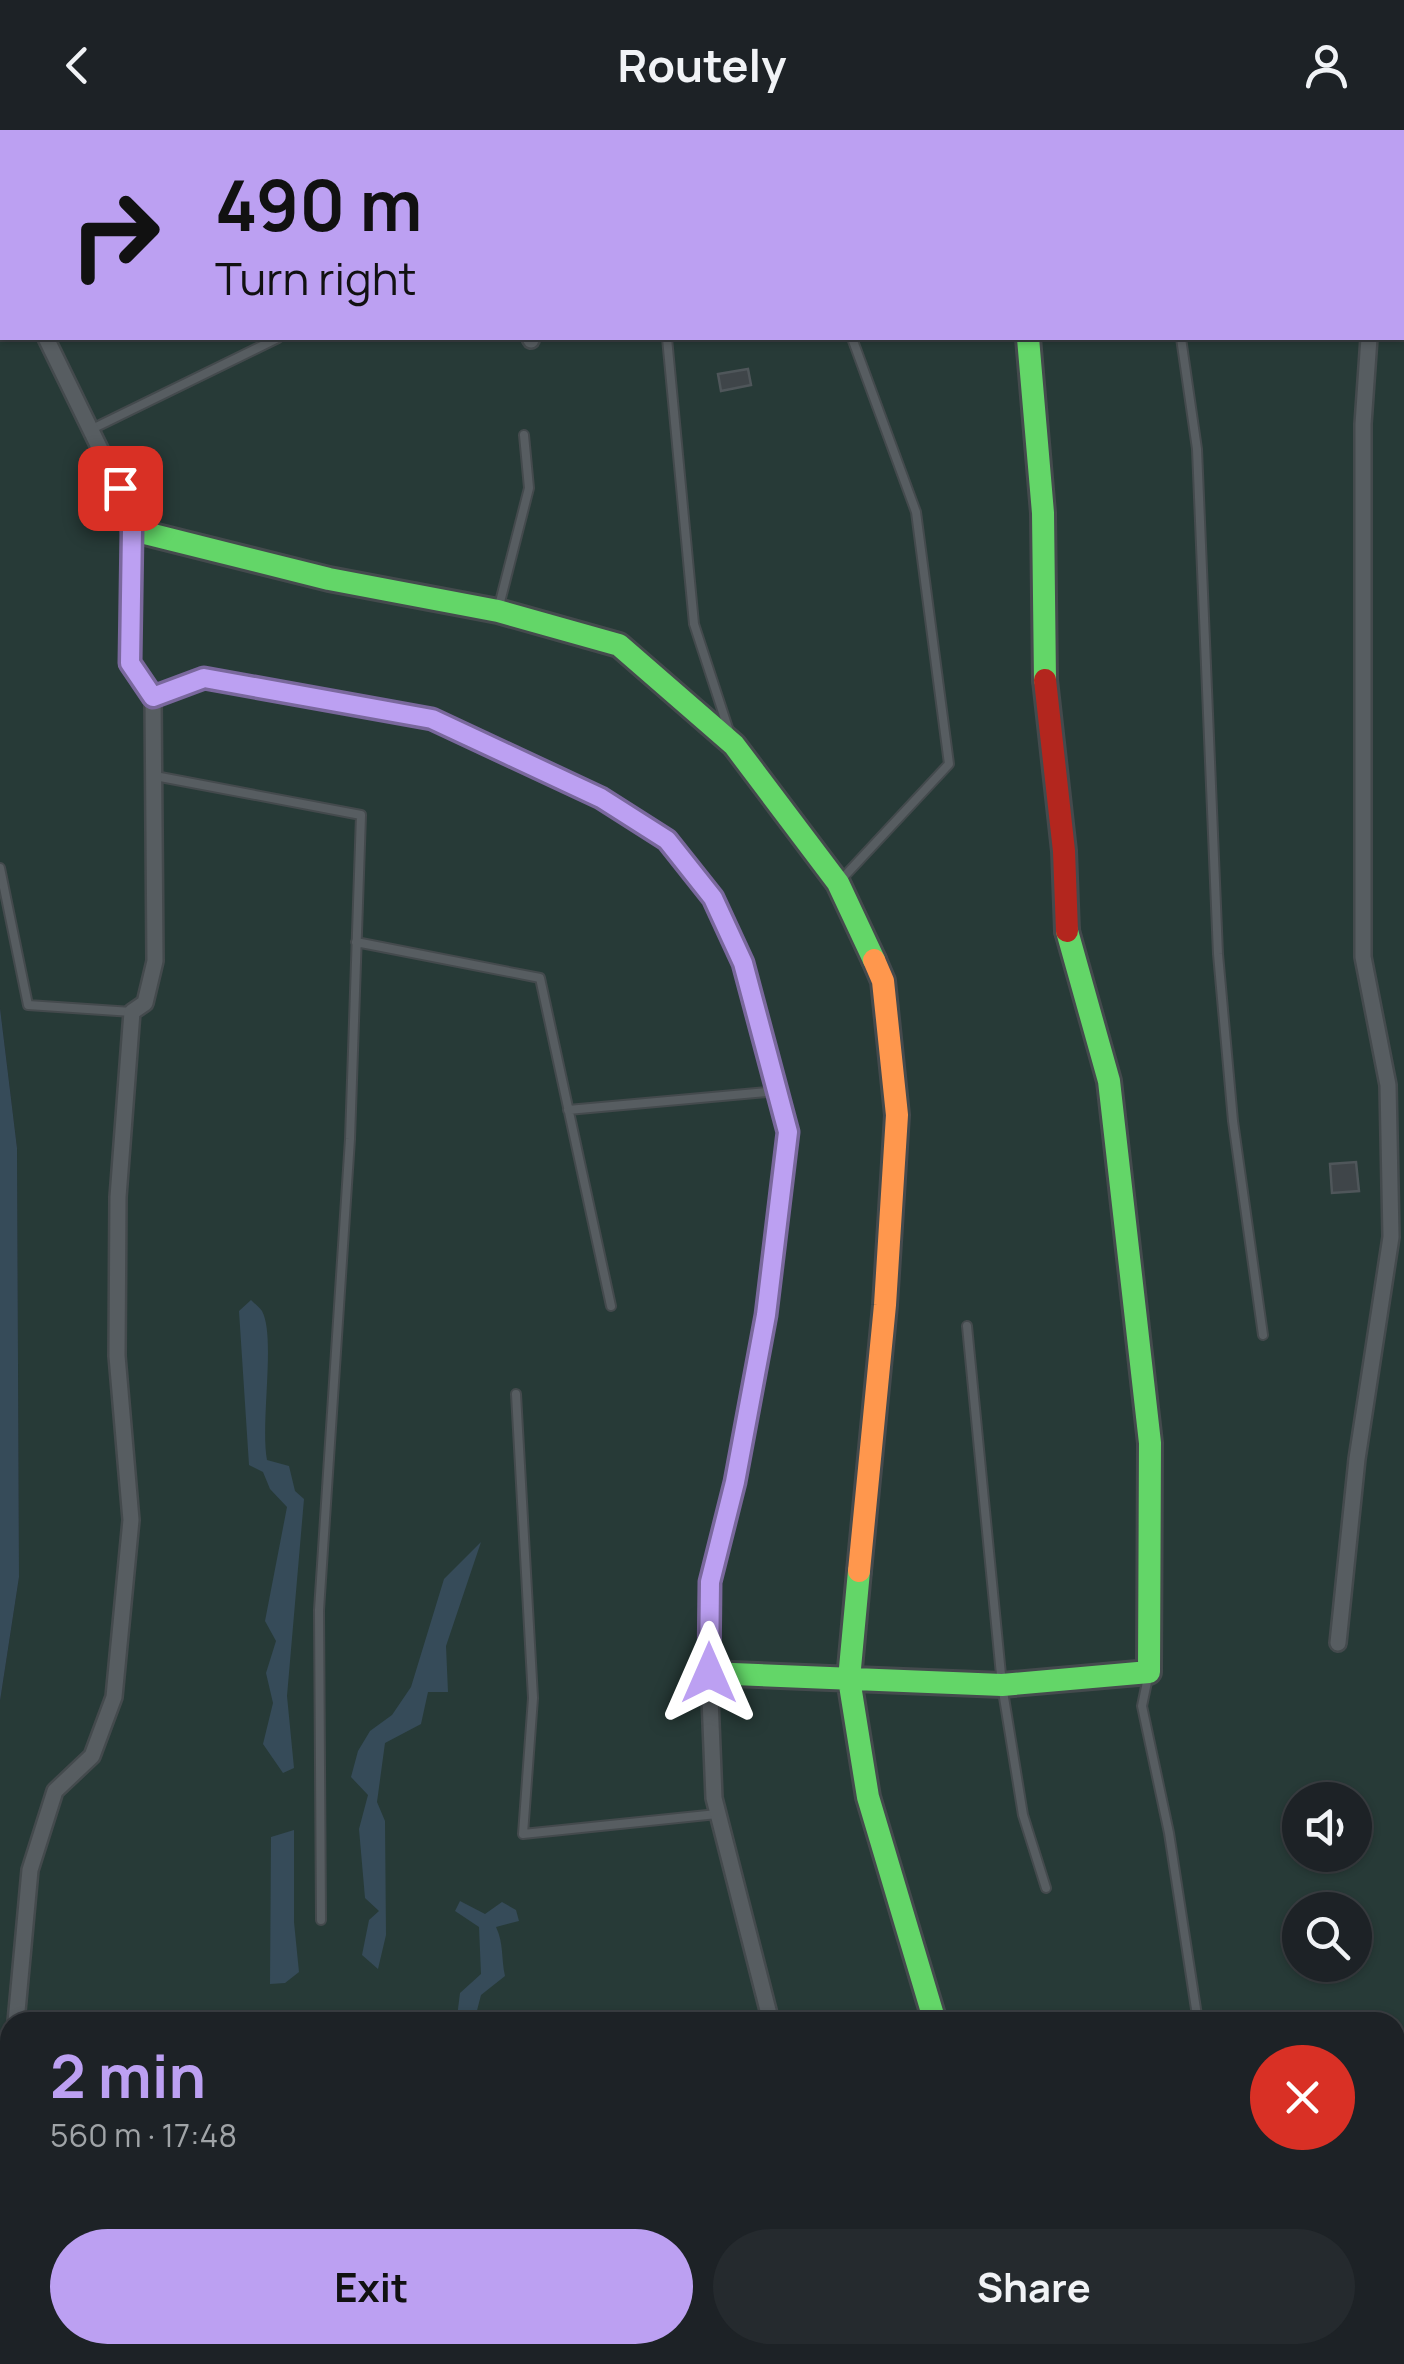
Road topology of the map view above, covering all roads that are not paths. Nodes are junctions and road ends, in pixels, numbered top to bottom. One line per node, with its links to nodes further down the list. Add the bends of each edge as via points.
1 (47, 340): 8 (street)
2 (274, 340): 8 (lane)
3 (667, 340): 13 (lane, via 694,624)
4 (853, 340): 16 (lane, via 916,512 950,764)
5 (1028, 340): 26 (street, via 1043,514 1044,660 1067,935 1109,1080 1150,1443)
6 (1181, 340): 23 (lane, via 1197,449 1218,954)
7 (1369, 340): 25 (street, via 1363,424 1363,957 1388,1086 1391,1236)
8 (92, 429): 10 (street)
9 (524, 436): 11 (lane, via 530,488)
10 (132, 530): 11 (street, via 329,580); 12 (street, via 130,663)
11 (498, 610): 13 (street, via 619,645)
12 (153, 697): 14 (street); 19 (street, via 204,678 432,719 601,798 667,840 713,898 743,963)
13 (734, 745): 16 (street)
14 (155, 776): 17 (lane, via 360,815); 18 (street, via 155,961 145,1003)
15 (0, 868): 18 (lane, via 28,1005)
16 (838, 883): 28 (street, via 883,981 898,1115)
17 (356, 942): 20 (lane, via 540,978); 32 (lane, via 319,1610)
18 (132, 1012): 33 (street, via 118,1197 117,1336 131,1520 114,1698 92,1756 55,1791 30,1870)
19 (777, 1091): 20 (lane); 27 (street, via 788,1132 766,1315 710,1582)
20 (568, 1110): 21 (lane)
21 (610, 1306)
22 (967, 1326): 29 (lane)
23 (1263, 1336)
24 (516, 1394): 30 (lane, via 533,1698 523,1834)
25 (1338, 1643)
26 (1150, 1672): 29 (street); 36 (lane, via 1142,1706)
27 (709, 1673): 28 (street); 30 (street)
28 (849, 1679): 29 (street); 35 (street, via 868,1797)
29 (1002, 1685): 31 (lane, via 1023,1815)
30 (718, 1814): 34 (street)
31 (1046, 1888)
32 (321, 1920)
33 (17, 2012)
34 (768, 2012)
35 (933, 2012)
36 (1196, 2012)

